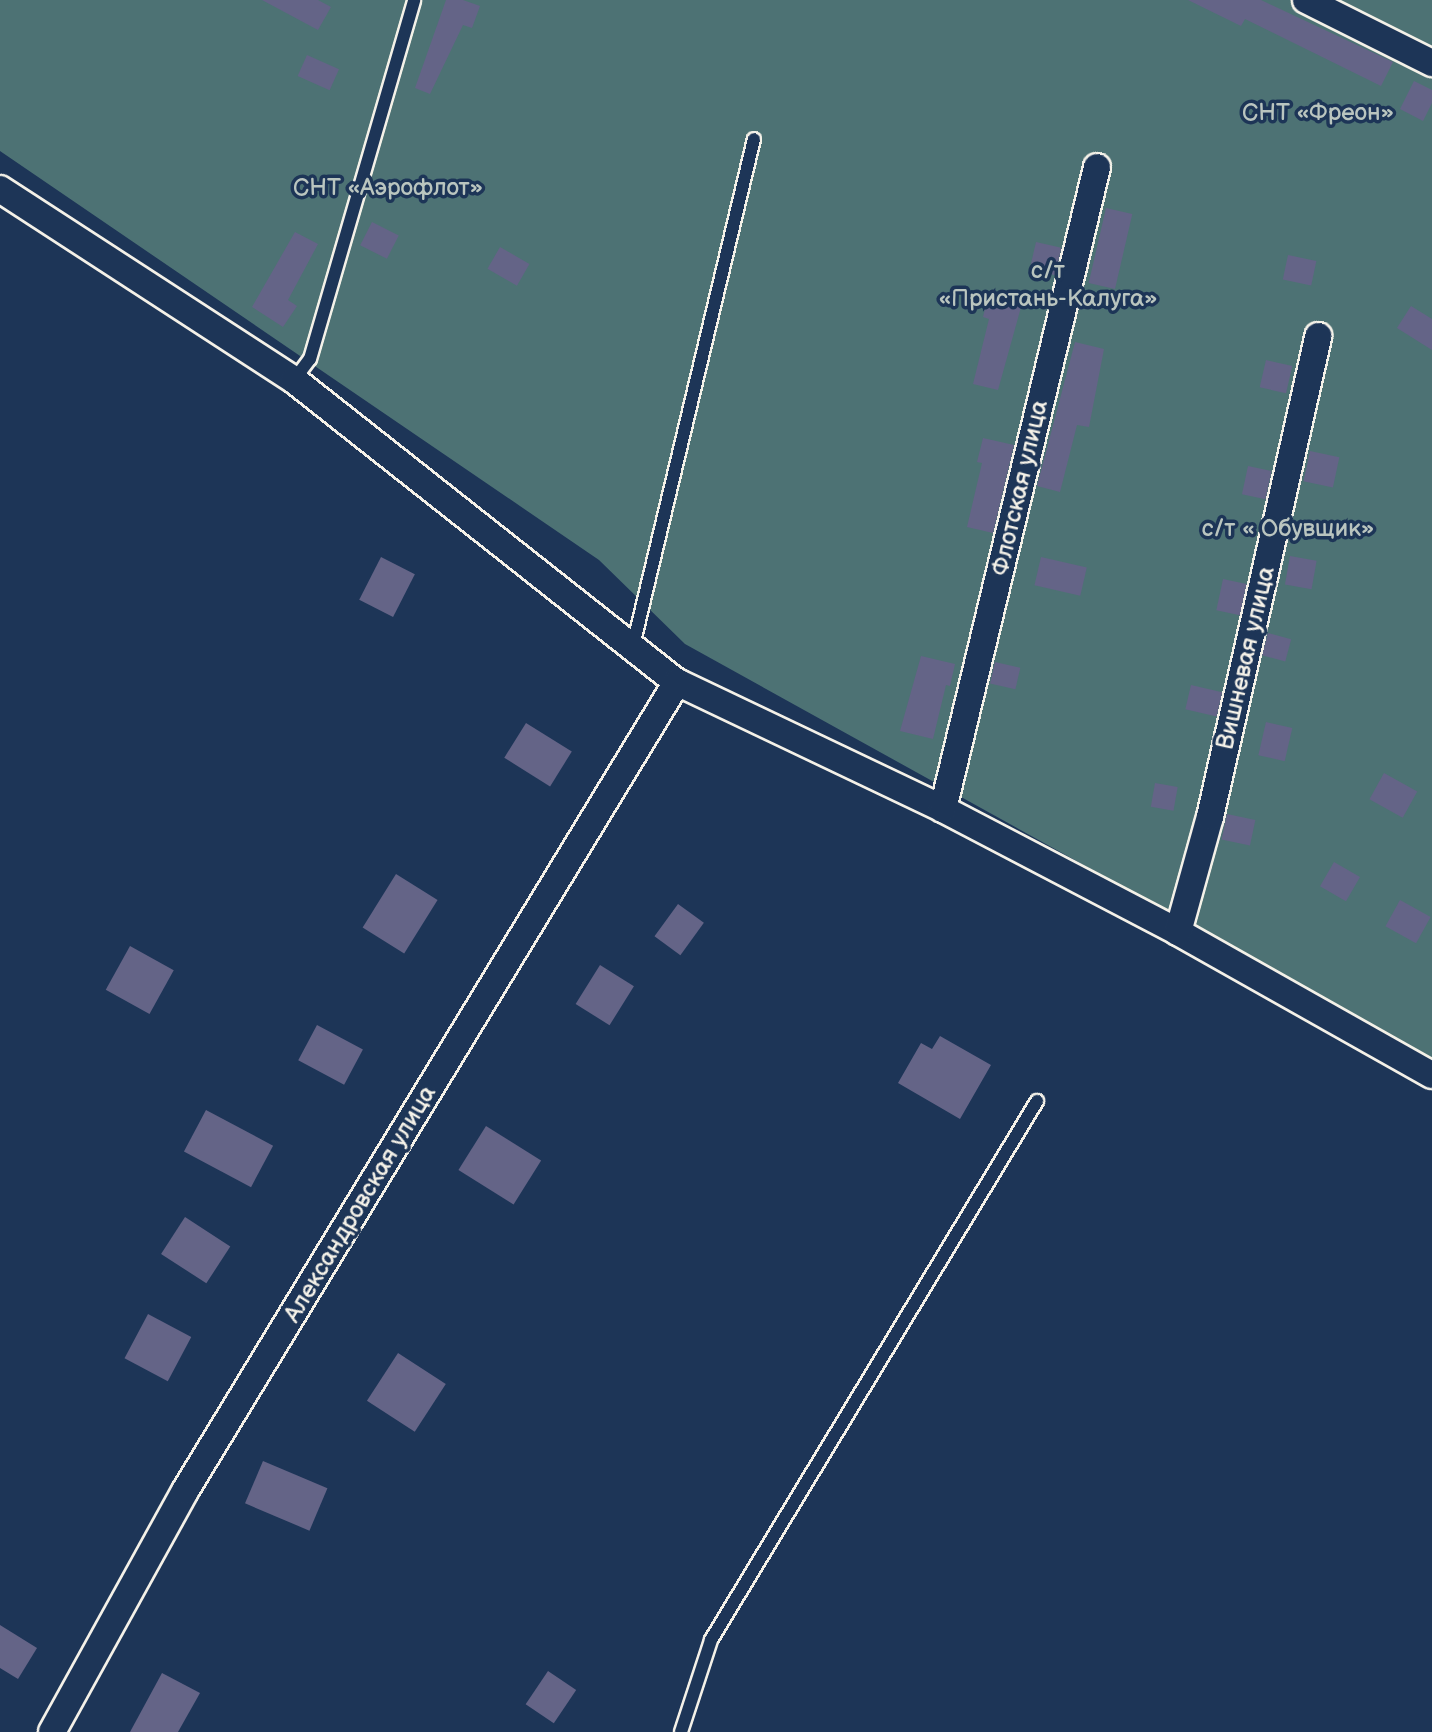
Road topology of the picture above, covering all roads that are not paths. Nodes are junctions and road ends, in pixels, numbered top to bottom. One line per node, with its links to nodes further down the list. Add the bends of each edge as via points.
1 (414, 0): 8 (lane, via 310,359)
2 (1306, 0): 3 (street)
3 (1432, 63)
4 (754, 139): 9 (lane)
5 (1097, 167): 11 (street, Флотская улица)
6 (0, 189): 8 (street)
7 (1318, 336): 12 (street, Вишневая улица, via 1210,817)
8 (294, 380): 9 (street)
9 (633, 646): 10 (street)
10 (677, 682): 11 (street); 15 (street, Александровская улица, via 185,1491)
11 (943, 809): 12 (street)
12 (1178, 932): 13 (street)
13 (1432, 1075)
14 (1037, 1101): 16 (lane, via 711,1640)
15 (52, 1732)
16 (681, 1732)

